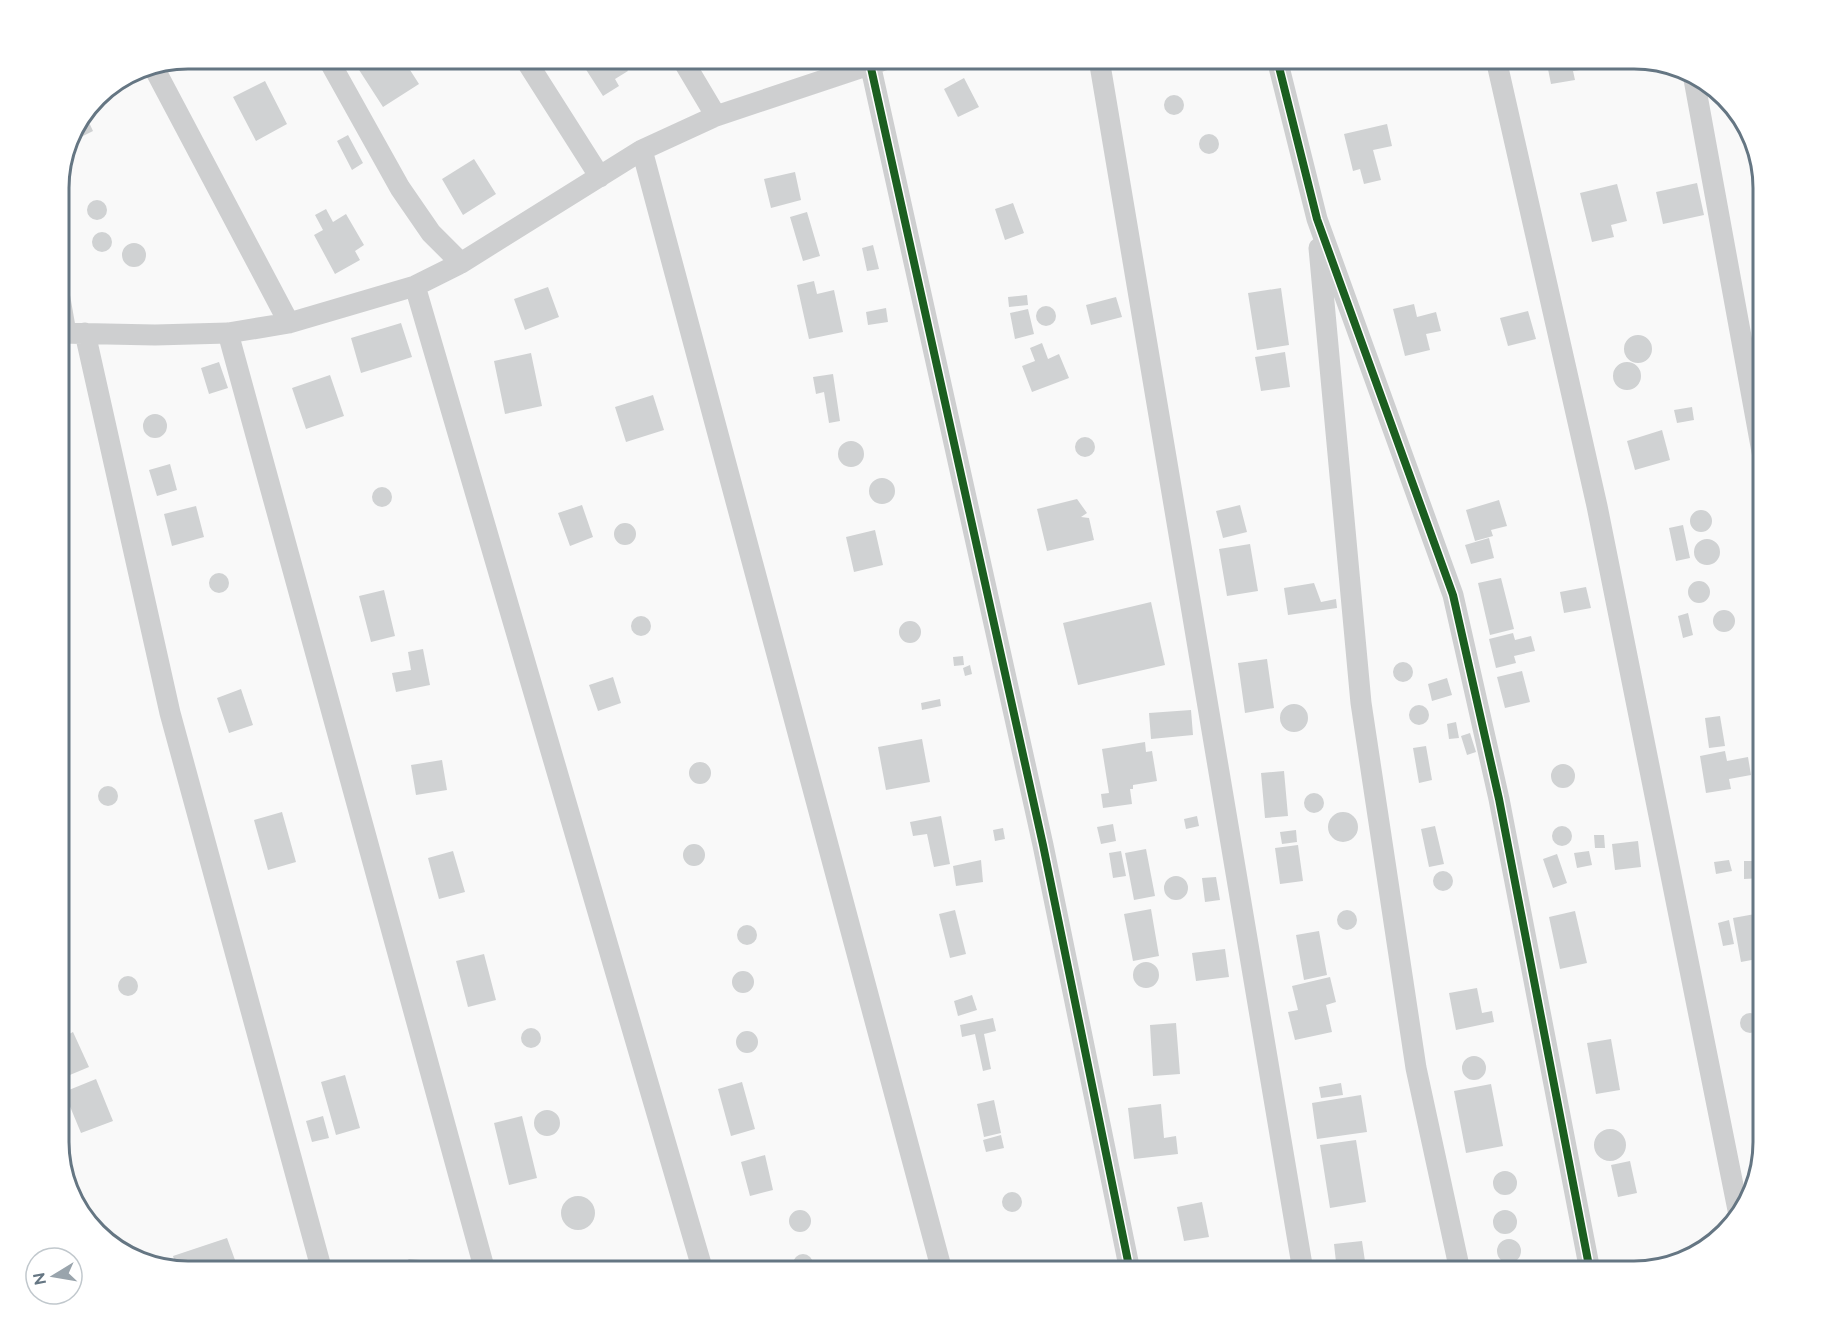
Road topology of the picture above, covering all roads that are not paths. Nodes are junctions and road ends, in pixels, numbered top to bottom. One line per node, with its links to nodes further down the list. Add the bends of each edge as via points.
1 (334, 69): 15 (street, via 400,188 431,233)
2 (532, 69): 13 (street)
3 (688, 69): 11 (street)
4 (850, 69): 11 (street)
5 (878, 69): 26 (street, via 1044,845)
6 (1101, 69): 27 (street)
7 (1280, 69): 14 (street)
8 (1498, 69): 21 (street, via 1597,506)
9 (157, 73): 17 (street)
10 (1695, 87): 20 (street)
11 (716, 116): 12 (street)
12 (642, 150): 13 (street); 25 (street)
13 (600, 177): 15 (street)
14 (1317, 219): 28 (street, via 1361,703 1416,1068); 29 (street, via 1453,595 1499,799)
15 (461, 263): 16 (street)
16 (415, 286): 17 (street); 24 (street)
17 (289, 323): 19 (street)
18 (70, 333): 19 (street); 22 (street)
19 (228, 333): 23 (street)
20 (1753, 397)
21 (1736, 1202)
22 (319, 1261)
23 (482, 1261)
24 (700, 1261)
25 (939, 1261)
26 (1128, 1261)
27 (1301, 1261)
28 (1458, 1261)
29 (1588, 1261)

